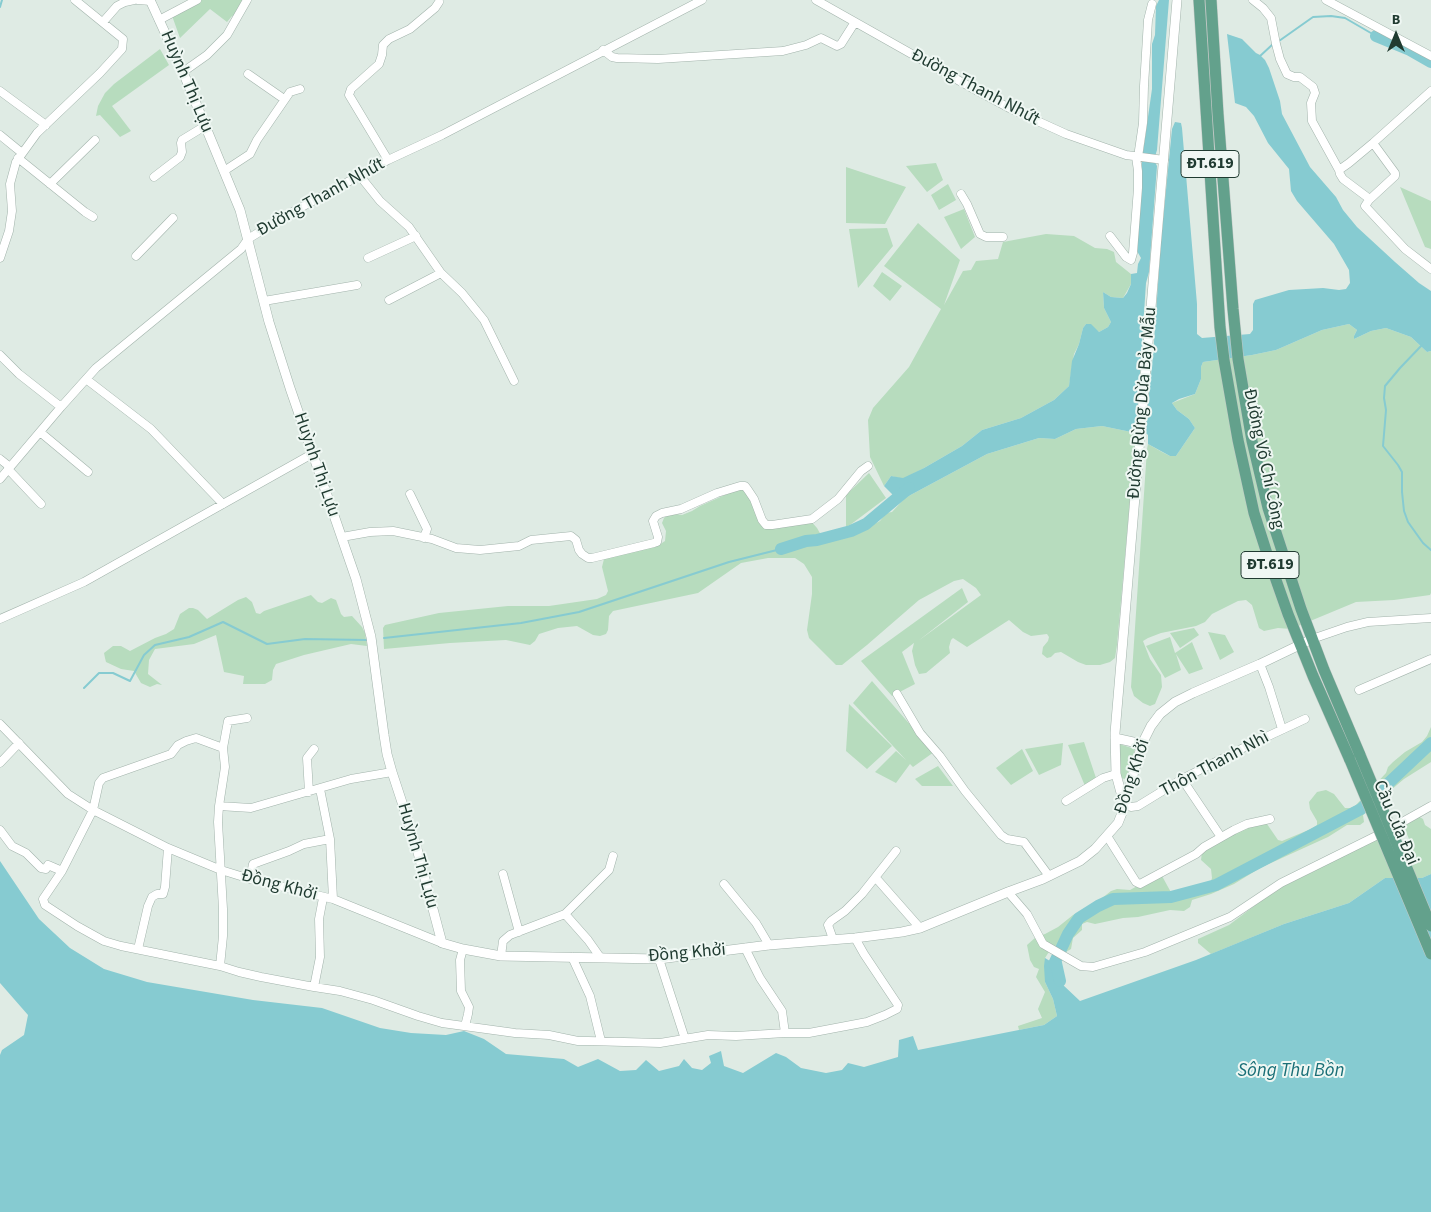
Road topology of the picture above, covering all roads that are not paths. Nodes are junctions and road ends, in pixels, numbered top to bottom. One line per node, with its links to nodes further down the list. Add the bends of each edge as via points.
1 (75, 0): 17 (street)
2 (134, 0): 17 (street, via 117,6)
3 (138, 0): 13 (street)
4 (196, 0): 16 (street)
5 (247, 0): 21 (street, via 227,35)
6 (702, 0): 19 (street, Đường Thanh Nhứt)
7 (816, 0): 18 (street, Đường Thanh Nhứt)
8 (1177, 0): 35 (street, Đường Rừng Dừa Bảy Mẫu)
9 (1199, 0): 76 (main road, Đường Võ Chí Công / ĐT.619, via 1224,360 1254,513)
10 (1211, 0): 75 (main road, Đường Võ Chí Công / ĐT.619, via 1238,359 1268,508)
11 (1253, 0): 36 (street, via 1271,18 1280,59 1287,74 1300,77 1313,87 1312,121)
12 (1326, 0): 20 (street)
13 (150, 1): 16 (street, Huỳnh Thị Lựu)
14 (439, 2): 34 (street, via 410,29 383,45 379,64 349,95)
15 (1152, 4): 33 (street, via 1148,20)
16 (159, 20): 21 (street, Huỳnh Thị Lựu)
17 (102, 22): 27 (street, via 123,39 122,49)
18 (855, 22): 19 (street, via 837,46 821,38 774,52 658,59 617,58); 33 (street, Đường Thanh Nhứt, via 1011,109 1066,134)
19 (603, 50): 34 (street, Đường Thanh Nhứt)
20 (1431, 56)
21 (183, 72): 28 (street, Huỳnh Thị Lựu)
22 (248, 74): 26 (street)
23 (300, 89): 26 (street, via 290,92)
24 (0, 91): 27 (street)
25 (1431, 91): 31 (street)
26 (284, 100): 37 (street, via 250,154)
27 (46, 125): 32 (street)
28 (206, 126): 37 (street, Huỳnh Thị Lựu); 39 (street, via 182,140 180,157)
29 (0, 135): 32 (street)
30 (95, 140): 40 (street)
31 (1374, 142): 36 (street); 42 (street, via 1396,174)
32 (20, 155): 40 (street); 50 (street, via 10,184 12,211)
33 (1139, 157): 35 (street, Đường Thanh Nhứt); 46 (street, via 1131,260)
34 (388, 160): 38 (street, Đường Thanh Nhứt)
35 (1162, 160): 85 (street, Đường Rừng Dừa Bảy Mẫu)
36 (1339, 170): 42 (street, via 1343,179)
37 (224, 171): 48 (street, Huỳnh Thị Lựu)
38 (360, 176): 45 (street); 48 (street, Đường Thanh Nhứt)
39 (154, 177)
40 (50, 184): 43 (street)
41 (961, 194): 47 (street, via 980,234)
42 (1369, 200): 52 (street, via 1366,207 1405,249)
43 (93, 217)
44 (173, 218): 49 (street)
45 (416, 236): 51 (street); 53 (street)
46 (1110, 236)
47 (1003, 237)
48 (248, 239): 56 (street, Huỳnh Thị Lựu); 58 (street, Đường Thanh Nhứt, via 241,249)
49 (136, 256)
50 (0, 258)
51 (368, 258)
52 (1431, 268)
53 (442, 273): 55 (street); 59 (street, via 484,320)
54 (357, 285): 56 (street)
55 (389, 300)
56 (264, 301): 62 (street, Huỳnh Thị Lựu)
57 (0, 356): 60 (street)
58 (86, 379): 60 (street, Đường Thanh Nhứt); 70 (street, via 151,429)
59 (514, 381)
60 (61, 407): 61 (street, Đường Thanh Nhứt)
61 (40, 432): 65 (street, Đường Thanh Nhứt); 66 (street)
62 (312, 454): 70 (street); 71 (street, Huỳnh Thị Lựu)
63 (0, 459): 65 (street)
64 (868, 466): 72 (street, via 838,499 812,519 766,525 748,490 740,486 656,516 653,521 657,542 592,558 582,554 571,536 480,550 456,548)
65 (9, 468): 67 (street, Đường Thanh Nhứt); 69 (street)
66 (88, 472)
67 (0, 479)
68 (410, 494): 72 (street, via 427,529)
69 (42, 504)
70 (223, 504): 74 (street, via 84,582)
71 (342, 537): 72 (street, via 384,531); 92 (street, Huỳnh Thị Lựu, via 369,627)
72 (424, 538)
73 (1431, 618): 75 (street, via 1368,622)
74 (0, 619)
75 (1312, 639): 76 (street, Đồng Khởi); 90 (main road, Đường Võ Chí Công / ĐT.619)
76 (1300, 645): 78 (street, Đồng Khởi); 90 (main road, Đường Võ Chí Công / ĐT.619)
77 (1431, 659): 79 (street)
78 (1260, 664): 84 (street); 87 (street, Đồng Khởi, via 1175,702 1160,714)
79 (1359, 690)
80 (897, 694): 113 (street, via 920,733 1001,835 1024,842)
81 (246, 718): 88 (street, via 228,722)
82 (1305, 719): 84 (street, Thôn Thanh Nhì)
83 (0, 724): 86 (street, Đồng Khởi)
84 (1282, 729): 94 (street, Thôn Thanh Nhì)
85 (1115, 738): 87 (street); 93 (street, Đường Rừng Dừa Bảy Mẫu)
86 (19, 743): 91 (street); 101 (street, Đồng Khởi, via 68,794)
87 (1142, 744): 98 (street, Đồng Khởi)
88 (223, 748): 99 (street, via 225,767); 101 (street, via 196,738 178,745 171,754 102,778)
89 (314, 748): 96 (street, via 307,758)
90 (1355, 758): 121 (main road, Cầu Cửa Đại / ĐT.619, bridge); 131 (main road, Cầu Cửa Đại / ĐT.619, bridge)
91 (0, 764)
92 (392, 772): 95 (street, via 351,779); 126 (street, Huỳnh Thị Lựu, via 416,845)
93 (1116, 774): 97 (street, via 1103,778); 98 (street, Đường Rừng Dừa Bảy Mẫu)
94 (1182, 779): 98 (street, Thôn Thanh Nhì, via 1138,806); 105 (street)
95 (320, 789): 96 (street); 106 (street)
96 (309, 792): 99 (street, via 252,808)
97 (1066, 801)
98 (1124, 805): 104 (street, Đồng Khởi, via 1118,823)
99 (219, 806): 110 (street)
100 (1431, 806): 117 (street, via 1281,883 1230,917 1145,952 1093,967 1081,966 1043,944 1027,914)
101 (92, 810): 107 (street, Đồng Khởi); 111 (street)
102 (1270, 819): 105 (street, via 1247,824)
103 (0, 830): 111 (street, via 12,846 26,853 41,868 46,869 48,865)
104 (1107, 836): 105 (street, via 1140,884); 113 (street, Đồng Khởi, via 1080,861)
105 (1221, 838)
106 (330, 839): 115 (street, via 304,844 253,864); 119 (street)
107 (168, 848): 110 (street, Đồng Khởi); 129 (street, via 165,887 162,894 152,897 148,906)
108 (896, 851): 114 (street)
109 (613, 856): 120 (street, via 609,870)
110 (221, 870): 115 (street, Đồng Khởi); 136 (street, via 223,936)
111 (62, 871): 129 (street, via 43,899 45,905 104,940)
112 (503, 874): 123 (street)
113 (1050, 876): 117 (street, Đồng Khởi)
114 (876, 878): 122 (street); 125 (street, via 828,925)
115 (250, 879): 118 (street, Đồng Khởi)
116 (724, 884): 127 (street, via 756,923)
117 (1008, 892): 122 (street, Đồng Khởi)
118 (323, 898): 119 (street, Đồng Khởi); 137 (street, via 319,919 320,957)
119 (333, 899): 126 (street, Đồng Khởi)
120 (565, 914): 123 (street); 134 (street)
121 (1431, 926)
122 (920, 928): 124 (street, Đồng Khởi)
123 (519, 932): 132 (street, via 503,941)
124 (855, 938): 125 (street, Đồng Khởi); 139 (street, via 897,1001 898,1008 852,1026 810,1033)
125 (833, 940): 127 (street, Đồng Khởi)
126 (442, 943): 130 (street, Đồng Khởi)
127 (769, 945): 128 (street, Đồng Khởi)
128 (745, 948): 135 (street, Đồng Khởi); 139 (street, via 782,1012)
129 (138, 949): 136 (street)
130 (463, 950): 132 (street, Đồng Khởi); 138 (street, via 460,960 461,991 469,1007)
131 (1431, 954)
132 (501, 956): 133 (street, Đồng Khởi)
133 (572, 957): 134 (street, Đồng Khởi); 141 (street, via 590,996)
134 (600, 957): 135 (street, Đồng Khởi)
135 (659, 960): 140 (street)
136 (220, 966): 137 (street)
137 (314, 988): 138 (street, via 340,991 434,1021)
138 (465, 1026): 141 (street, via 578,1041)
139 (784, 1033): 140 (street)
140 (685, 1038): 141 (street, via 660,1043)
141 (601, 1041)

